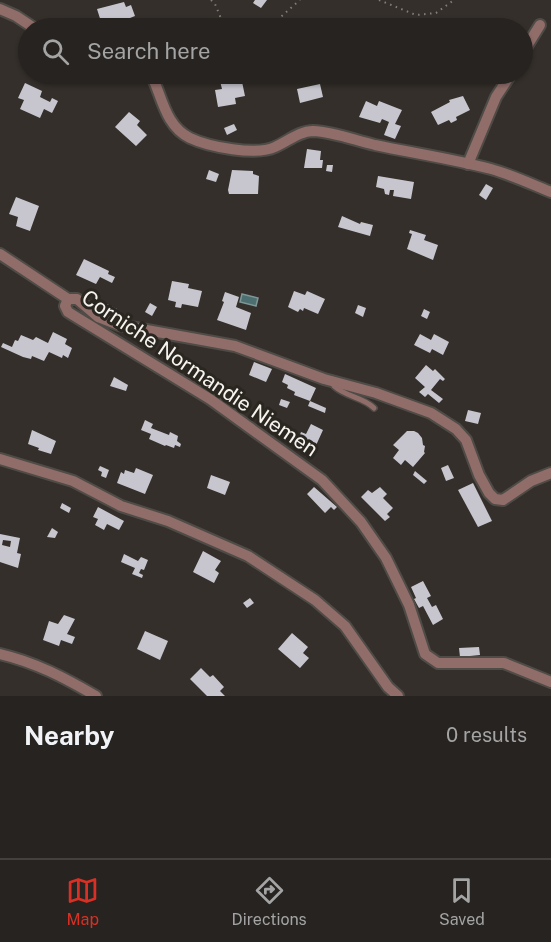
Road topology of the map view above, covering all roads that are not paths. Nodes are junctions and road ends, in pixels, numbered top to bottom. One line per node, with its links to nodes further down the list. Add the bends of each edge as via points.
1 (0, 9): 2 (street)
2 (19, 18)
3 (540, 25): 4 (street)
4 (533, 36)
5 (155, 84): 7 (street, via 168,118 188,137 202,143 265,150 309,131 330,132)
6 (504, 84): 7 (street)
7 (468, 164): 8 (street)
8 (551, 192)
9 (0, 254): 10 (street)
10 (68, 299): 11 (street, Corniche Normandie Niemen, via 77,299 98,317 119,325 235,346); 16 (street, Corniche Normandie Niemen, via 68,312 210,399 322,480 361,522 386,558 409,605 425,654 431,660 504,663)
11 (334, 381): 12 (lane, via 338,390); 14 (street, Corniche Normandie Niemen, via 444,420 466,440 479,475 495,499 503,500)
12 (374, 408)
13 (0, 459): 18 (street, via 73,481 121,506 168,521 248,556 315,600 345,626)
14 (551, 473)
15 (0, 654): 17 (street, via 59,675)
16 (551, 681)
17 (96, 696)
18 (398, 696)

